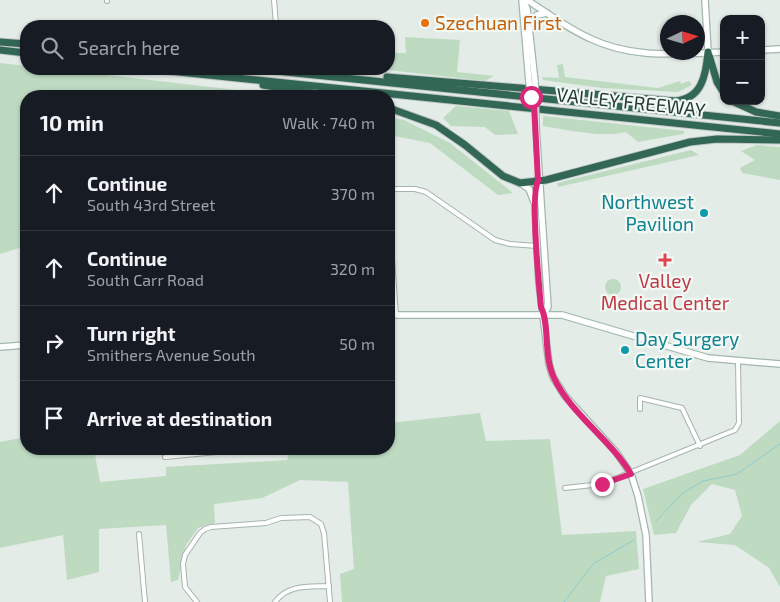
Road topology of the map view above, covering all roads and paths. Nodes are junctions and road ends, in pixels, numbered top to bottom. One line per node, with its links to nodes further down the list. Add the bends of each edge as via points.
1 (274, 0): 6 (street)
2 (522, 0): 7 (main road, via 527,9); 21 (main road)
3 (527, 0): 5 (main road)
4 (705, 0): 13 (main road)
5 (548, 13): 7 (main road, via 537,15); 13 (main road, via 586,37 620,49 657,54)
6 (276, 20)
7 (528, 26): 21 (main road)
8 (0, 42): 9 (highway)
9 (20, 44)
10 (780, 49): 11 (main road)
11 (765, 50)
12 (0, 52): 15 (highway)
13 (708, 52): 14 (main road); 20 (highway, via 703,82 695,93 680,101 366,75); 22 (highway)
14 (720, 52)
15 (20, 54)
16 (211, 75): 19 (highway, VALLEY FREEWAY)
17 (239, 75): 25 (highway)
18 (318, 75): 20 (highway, VALLEY FREEWAY)
19 (221, 76): 23 (highway); 24 (highway, VALLEY FREEWAY)
20 (359, 79): 31 (highway, VALLEY FREEWAY)
21 (532, 82): 34 (main road, bridge)
22 (720, 87)
23 (299, 90)
24 (361, 90)
25 (381, 90)
26 (395, 91): 32 (highway)
27 (395, 93): 32 (highway, VALLEY FREEWAY)
28 (741, 105): 30 (highway, via 756,112)
29 (395, 110): 35 (highway, via 436,125 502,176)
30 (780, 116)
31 (780, 123)
32 (780, 132)
33 (780, 140): 34 (highway, via 690,142)
34 (538, 181): 35 (highway); 37 (main road); 40 (main road, via 541,185 548,307)
35 (520, 183): 37 (main road, via 530,191)
36 (395, 189): 38 (street, via 420,190 495,240)
37 (536, 207): 38 (main road)
38 (537, 246): 40 (main road)
39 (395, 301): 41 (street)
40 (544, 314): 41 (main road); 44 (main road, via 571,316 698,355); 50 (main road, via 546,351 553,377 565,396 616,452)
41 (396, 315)
42 (20, 345): 43 (main road)
43 (0, 347)
44 (738, 362): 45 (main road); 47 (street, via 737,428)
45 (780, 364)
46 (640, 409): 47 (street, via 640,398 682,408)
47 (700, 446): 50 (street)
48 (199, 455): 49 (street)
49 (165, 457)
50 (631, 474): 51 (street, via 594,486); 58 (main road, via 646,535)
51 (565, 488)
52 (139, 534): 54 (street)
53 (329, 586): 55 (street, via 324,533 319,522 310,517 281,518 266,524 211,527 200,533 185,555 183,564 185,587); 56 (street, via 290,589); 57 (street)
54 (145, 602)
55 (197, 602)
56 (275, 602)
57 (330, 602)
58 (649, 602)

